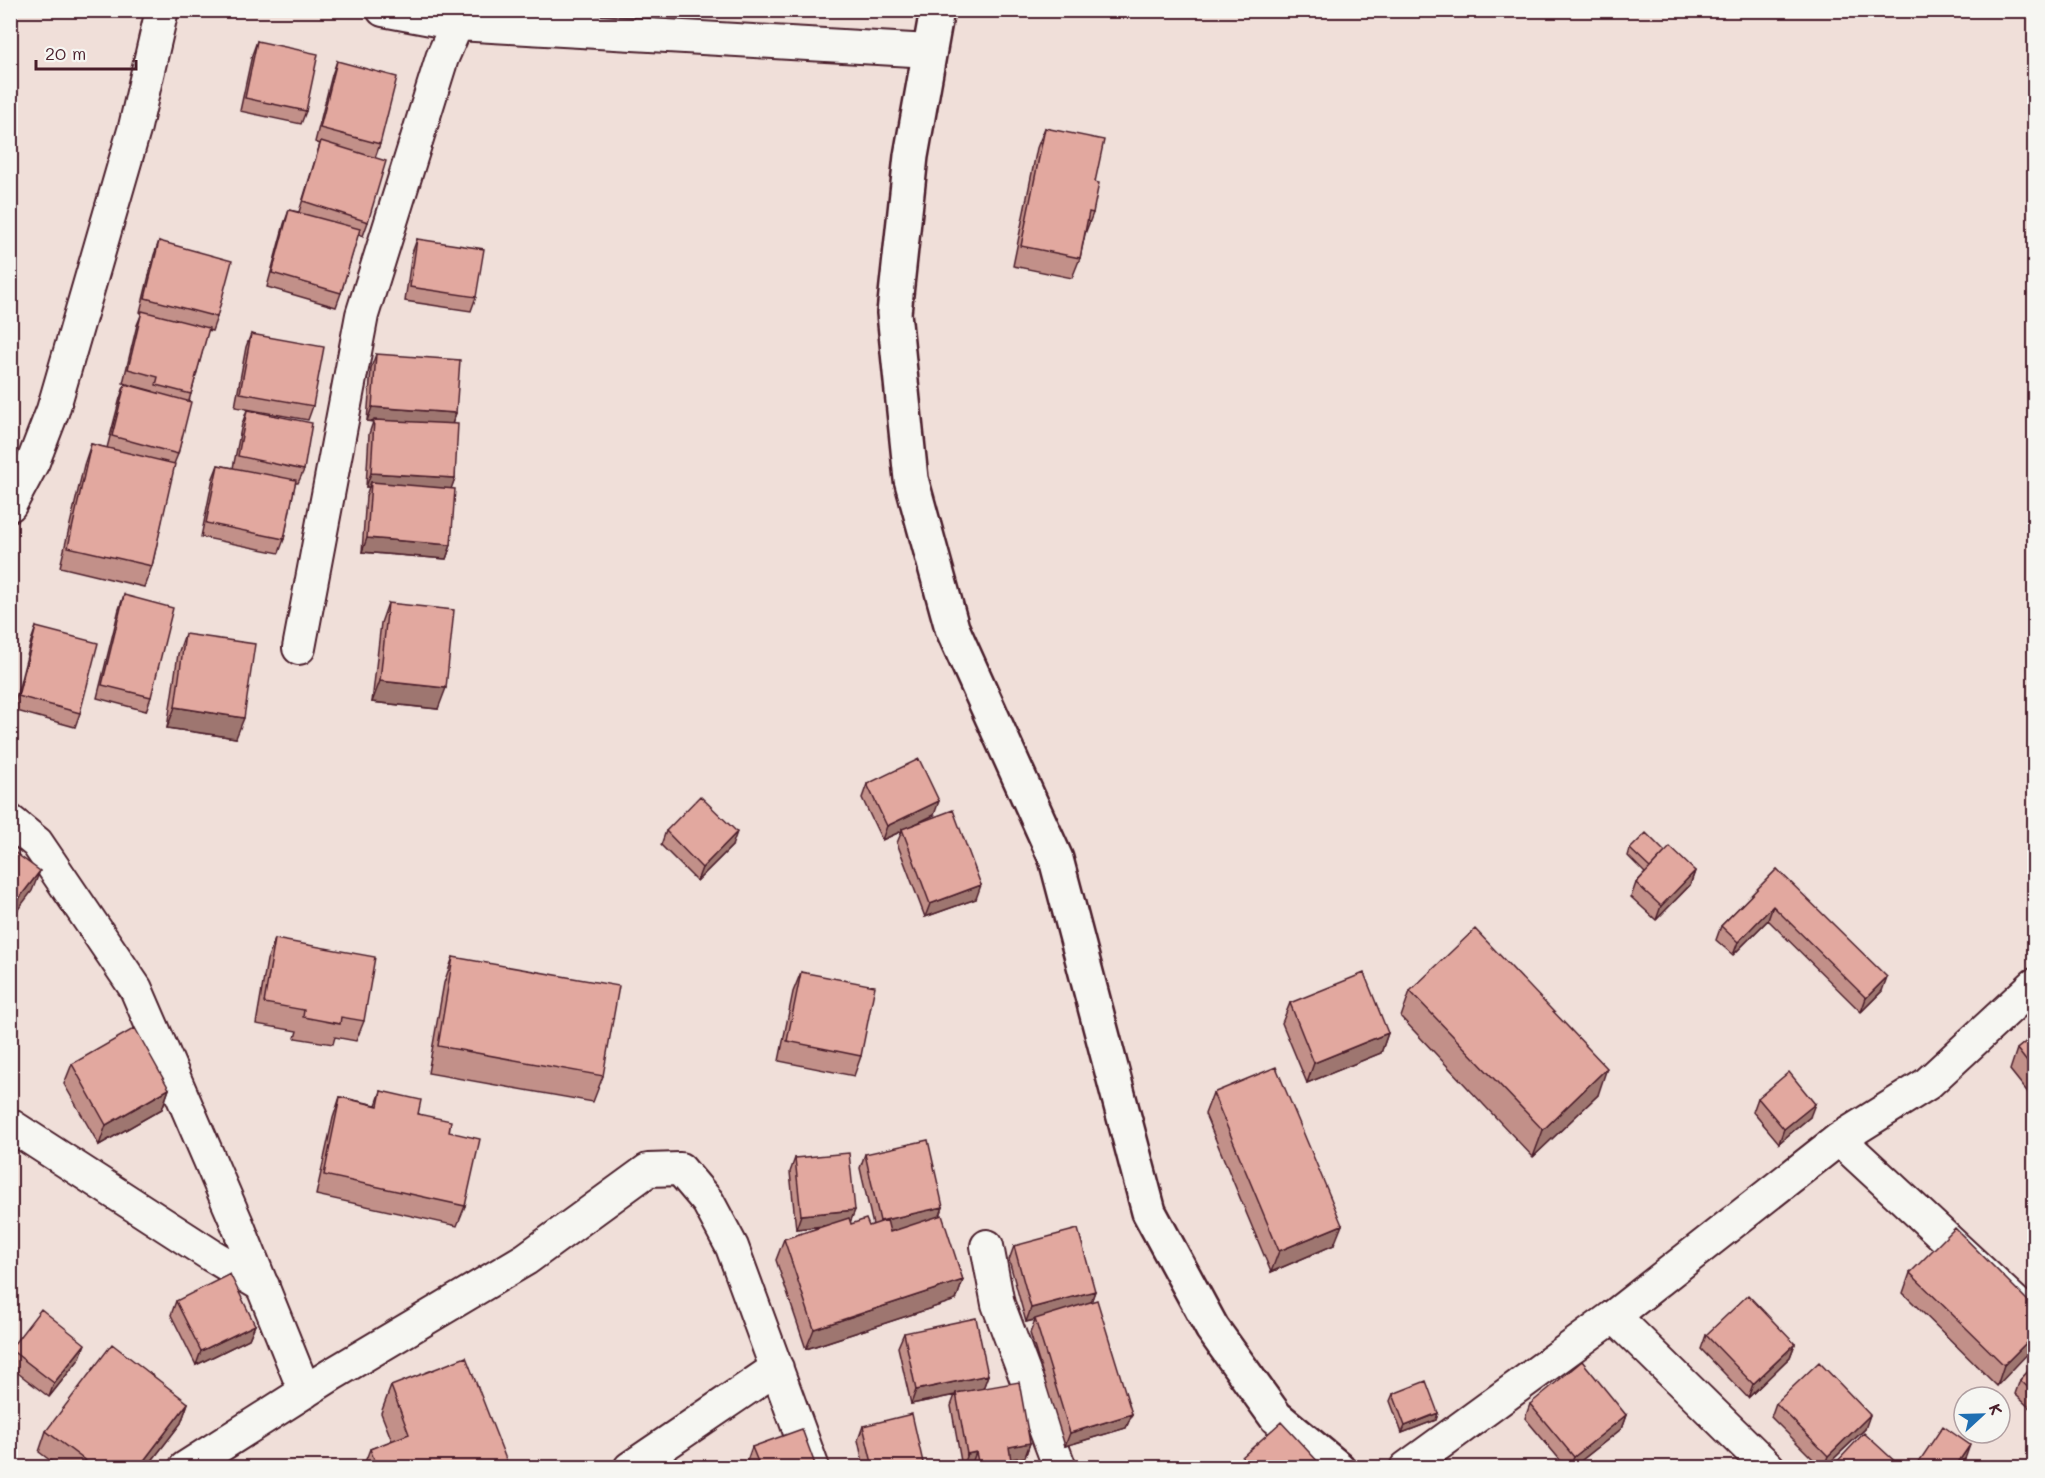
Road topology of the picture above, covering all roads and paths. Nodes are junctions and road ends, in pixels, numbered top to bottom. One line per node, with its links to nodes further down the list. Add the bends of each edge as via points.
1 (162, 10): 6 (street, via 135,127 53,410 33,462)
2 (383, 10): 4 (street)
3 (937, 10): 5 (street)
4 (461, 17): 5 (street); 7 (street, via 442,58 362,315)
5 (930, 51): 22 (street, via 911,156 894,313 911,479 952,628 1056,859 1149,1212 1212,1328 1276,1417)
6 (10, 505)
7 (299, 648)
8 (10, 821): 13 (street, via 37,843 136,989)
9 (2034, 985): 11 (street, via 1927,1084)
10 (10, 1125): 13 (street)
11 (1839, 1139): 14 (street); 15 (street)
12 (987, 1246): 21 (street, via 998,1304)
13 (263, 1286): 17 (street)
14 (1614, 1316): 23 (street); 24 (street)
15 (2034, 1320)
16 (777, 1368): 17 (street, via 732,1247 708,1202 680,1169 648,1170 526,1259); 19 (street); 20 (street)
17 (305, 1392): 18 (street)
18 (184, 1467)
19 (630, 1467)
20 (813, 1467)
21 (1060, 1467)
22 (1338, 1467)
23 (1406, 1467)
24 (1769, 1467)

